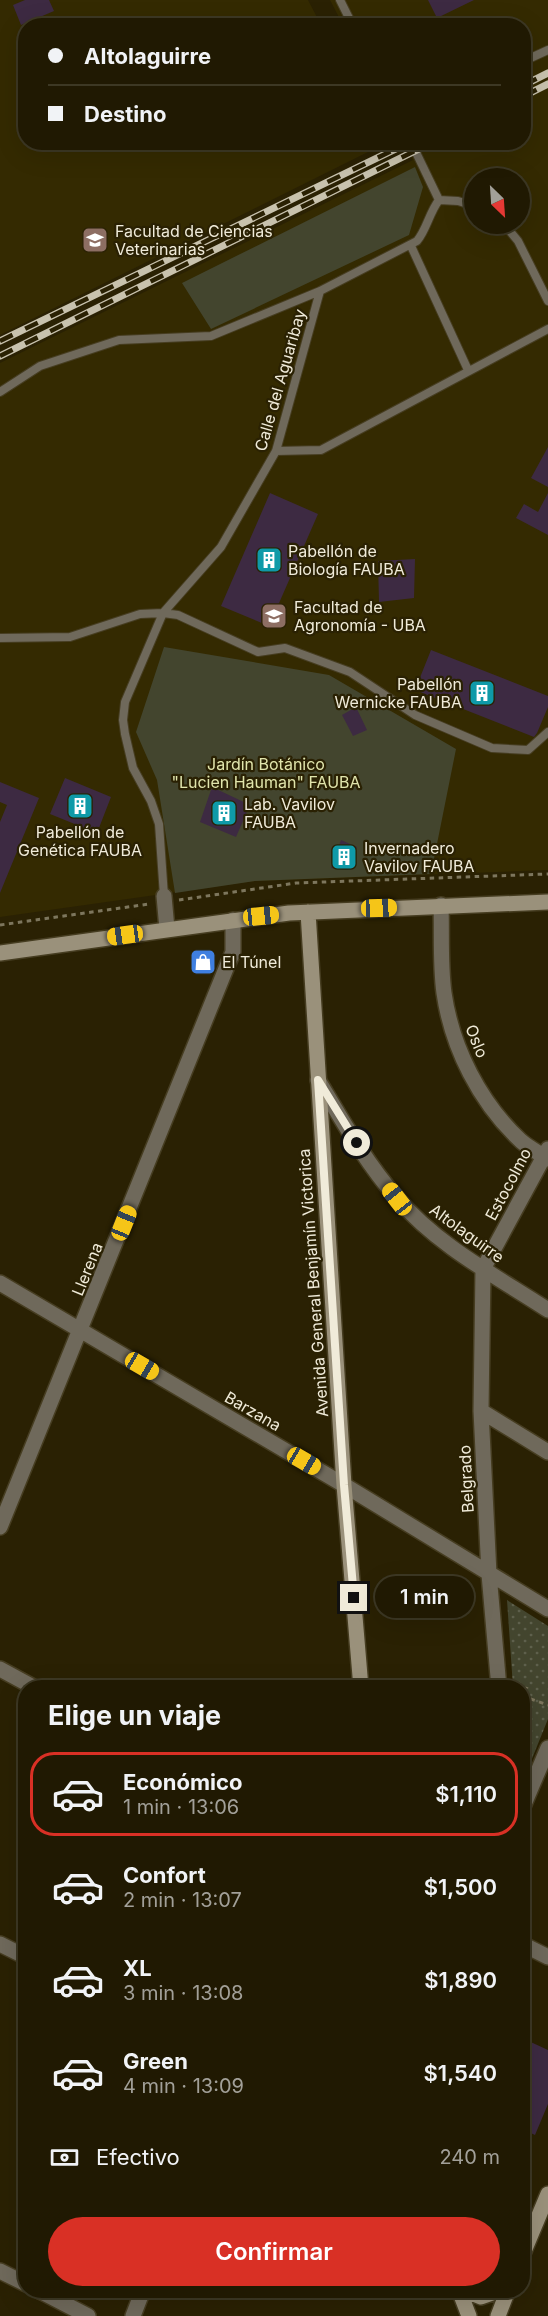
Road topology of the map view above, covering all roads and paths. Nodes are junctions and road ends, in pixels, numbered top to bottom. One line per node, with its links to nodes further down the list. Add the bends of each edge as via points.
1 (340, 0): 2 (lane)
2 (349, 18)
3 (548, 50): 4 (lane)
4 (531, 58)
5 (414, 150): 6 (lane)
6 (439, 200): 7 (lane); 9 (lane, via 422,235)
7 (464, 203)
8 (512, 234): 11 (lane)
9 (411, 246): 10 (lane); 13 (lane)
10 (320, 291): 14 (lane, via 212,336 119,340 40,366); 15 (lane, Calle del Aguaribay)
11 (548, 302)
12 (548, 329): 13 (lane)
13 (468, 370): 15 (lane, via 321,450)
14 (0, 392)
15 (276, 451): 16 (lane, Calle del Aguaribay, via 221,547)
16 (163, 613): 17 (lane, via 140,614 70,637); 18 (lane, via 178,615 258,652 285,648 350,672 415,715 492,748 528,750); 20 (lane, Calle del Aguaribay, via 125,702 123,720 133,768 159,824)
17 (0, 638)
18 (548, 732)
19 (548, 874): 20 (path, via 296,883)
20 (164, 899): 25 (path); 26 (street)
21 (548, 902): 22 (street)
22 (441, 905): 23 (street); 29 (street, Oslo, via 444,991 460,1052 498,1115 522,1142)
23 (308, 912): 24 (street); 28 (street, Avenida General Benjamín Victorica)
24 (233, 920): 26 (street); 33 (street, Llerena, via 232,952 227,966)
25 (0, 925)
26 (167, 929): 27 (street)
27 (0, 952)
28 (318, 1080): 30 (street, Altolaguirre, via 397,1199 441,1240); 36 (street, Avenida General Benjamín Victorica)
29 (546, 1154): 30 (street, Estocolmo)
30 (483, 1269): 32 (street, Altolaguirre); 34 (street, Belgrado)
31 (0, 1283): 33 (street, Barzana)
32 (548, 1310)
33 (81, 1330): 36 (street, Barzana); 37 (street, Llerena)
34 (481, 1411): 35 (street); 38 (street, Belgrado)
35 (548, 1452)
36 (344, 1485): 38 (street, Barzana); 42 (street, Avenida General Benjamín Victorica)
37 (0, 1527)
38 (489, 1574): 39 (street, Barzana); 43 (street, Belgrado)
39 (548, 1609)
40 (0, 1670): 41 (street)
41 (19, 1680)
42 (360, 1680)
43 (498, 1680)
44 (530, 1699): 45 (path)
45 (548, 1705)
46 (548, 1748): 47 (street)
47 (530, 1790)
48 (0, 1944): 50 (street)
49 (530, 1948): 51 (street)
50 (18, 1953)
51 (548, 1957)
52 (548, 2194): 53 (street)
53 (530, 2237)
54 (0, 2271): 55 (street)
55 (18, 2280)
56 (53, 2298): 60 (street)
57 (140, 2298): 61 (street)
58 (462, 2298): 62 (street)
59 (505, 2298): 63 (street)
60 (88, 2316)
61 (133, 2316)
62 (469, 2316)
63 (498, 2316)

